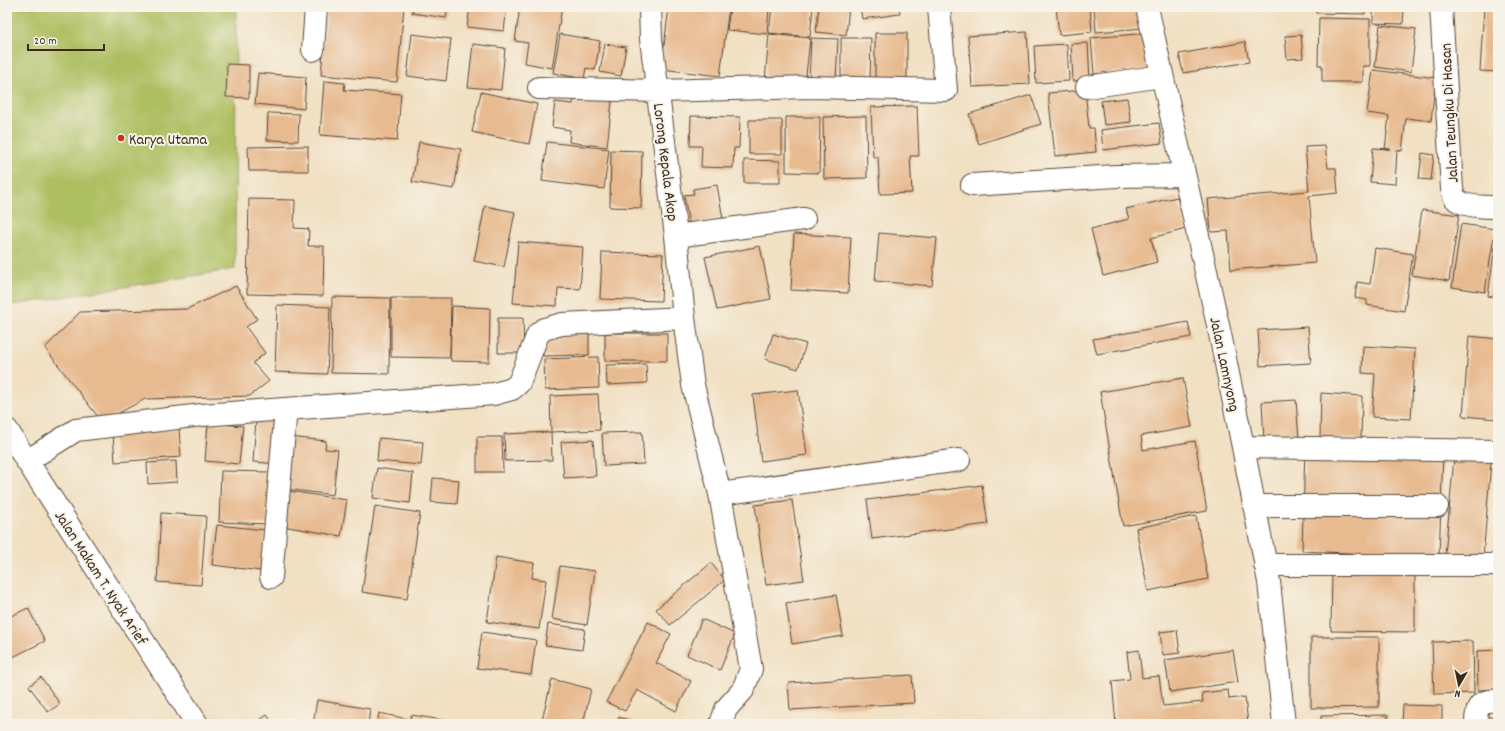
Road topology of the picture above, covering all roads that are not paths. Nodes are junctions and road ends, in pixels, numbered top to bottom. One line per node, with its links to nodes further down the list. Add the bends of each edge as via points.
1 (316, 7): 6 (street)
2 (650, 7): 10 (street, Lorong Kepala Akop, via 651,39)
3 (939, 7): 10 (street, via 946,90 810,87)
4 (1147, 7): 7 (street, Jalan Lamnyong)
5 (1442, 7): 13 (street, Jalan Teungku Di Hasan, via 1454,197 1459,202)
6 (313, 50)
7 (1162, 76): 8 (street); 11 (street, Jalan Lamnyong)
8 (1087, 87)
9 (539, 88): 10 (street)
10 (658, 91): 15 (street, Lorong Kepala Akop)
11 (1184, 175): 12 (street, via 1117,176); 19 (street, Jalan Lamnyong)
12 (972, 185)
13 (1498, 208)
14 (804, 219): 15 (street)
15 (676, 236): 16 (street, Lorong Kepala Akop)
16 (684, 318): 17 (street, via 562,324 544,329 538,334 519,382 512,389 494,394); 23 (street, Lorong Kepala Akop, via 693,385)
17 (286, 409): 22 (street, via 76,430); 28 (street)
18 (7, 430): 22 (street, Jalan Makam T. Nyak Arief)
19 (1243, 447): 20 (street); 24 (street, Jalan Lamnyong)
20 (1498, 451)
21 (959, 460): 23 (street)
22 (27, 461): 30 (street, Jalan Makam T. Nyak Arief)
23 (720, 494): 31 (street, Lorong Kepala Akop, via 751,670 743,690 726,710)
24 (1254, 506): 25 (street); 26 (street, Jalan Lamnyong)
25 (1438, 506)
26 (1265, 565): 27 (street); 32 (street, Jalan Lamnyong)
27 (1498, 565)
28 (271, 577)
29 (1498, 701): 33 (street, via 1490,700 1480,705)
30 (197, 724)
31 (721, 724)
32 (1284, 724)
33 (1476, 724)

